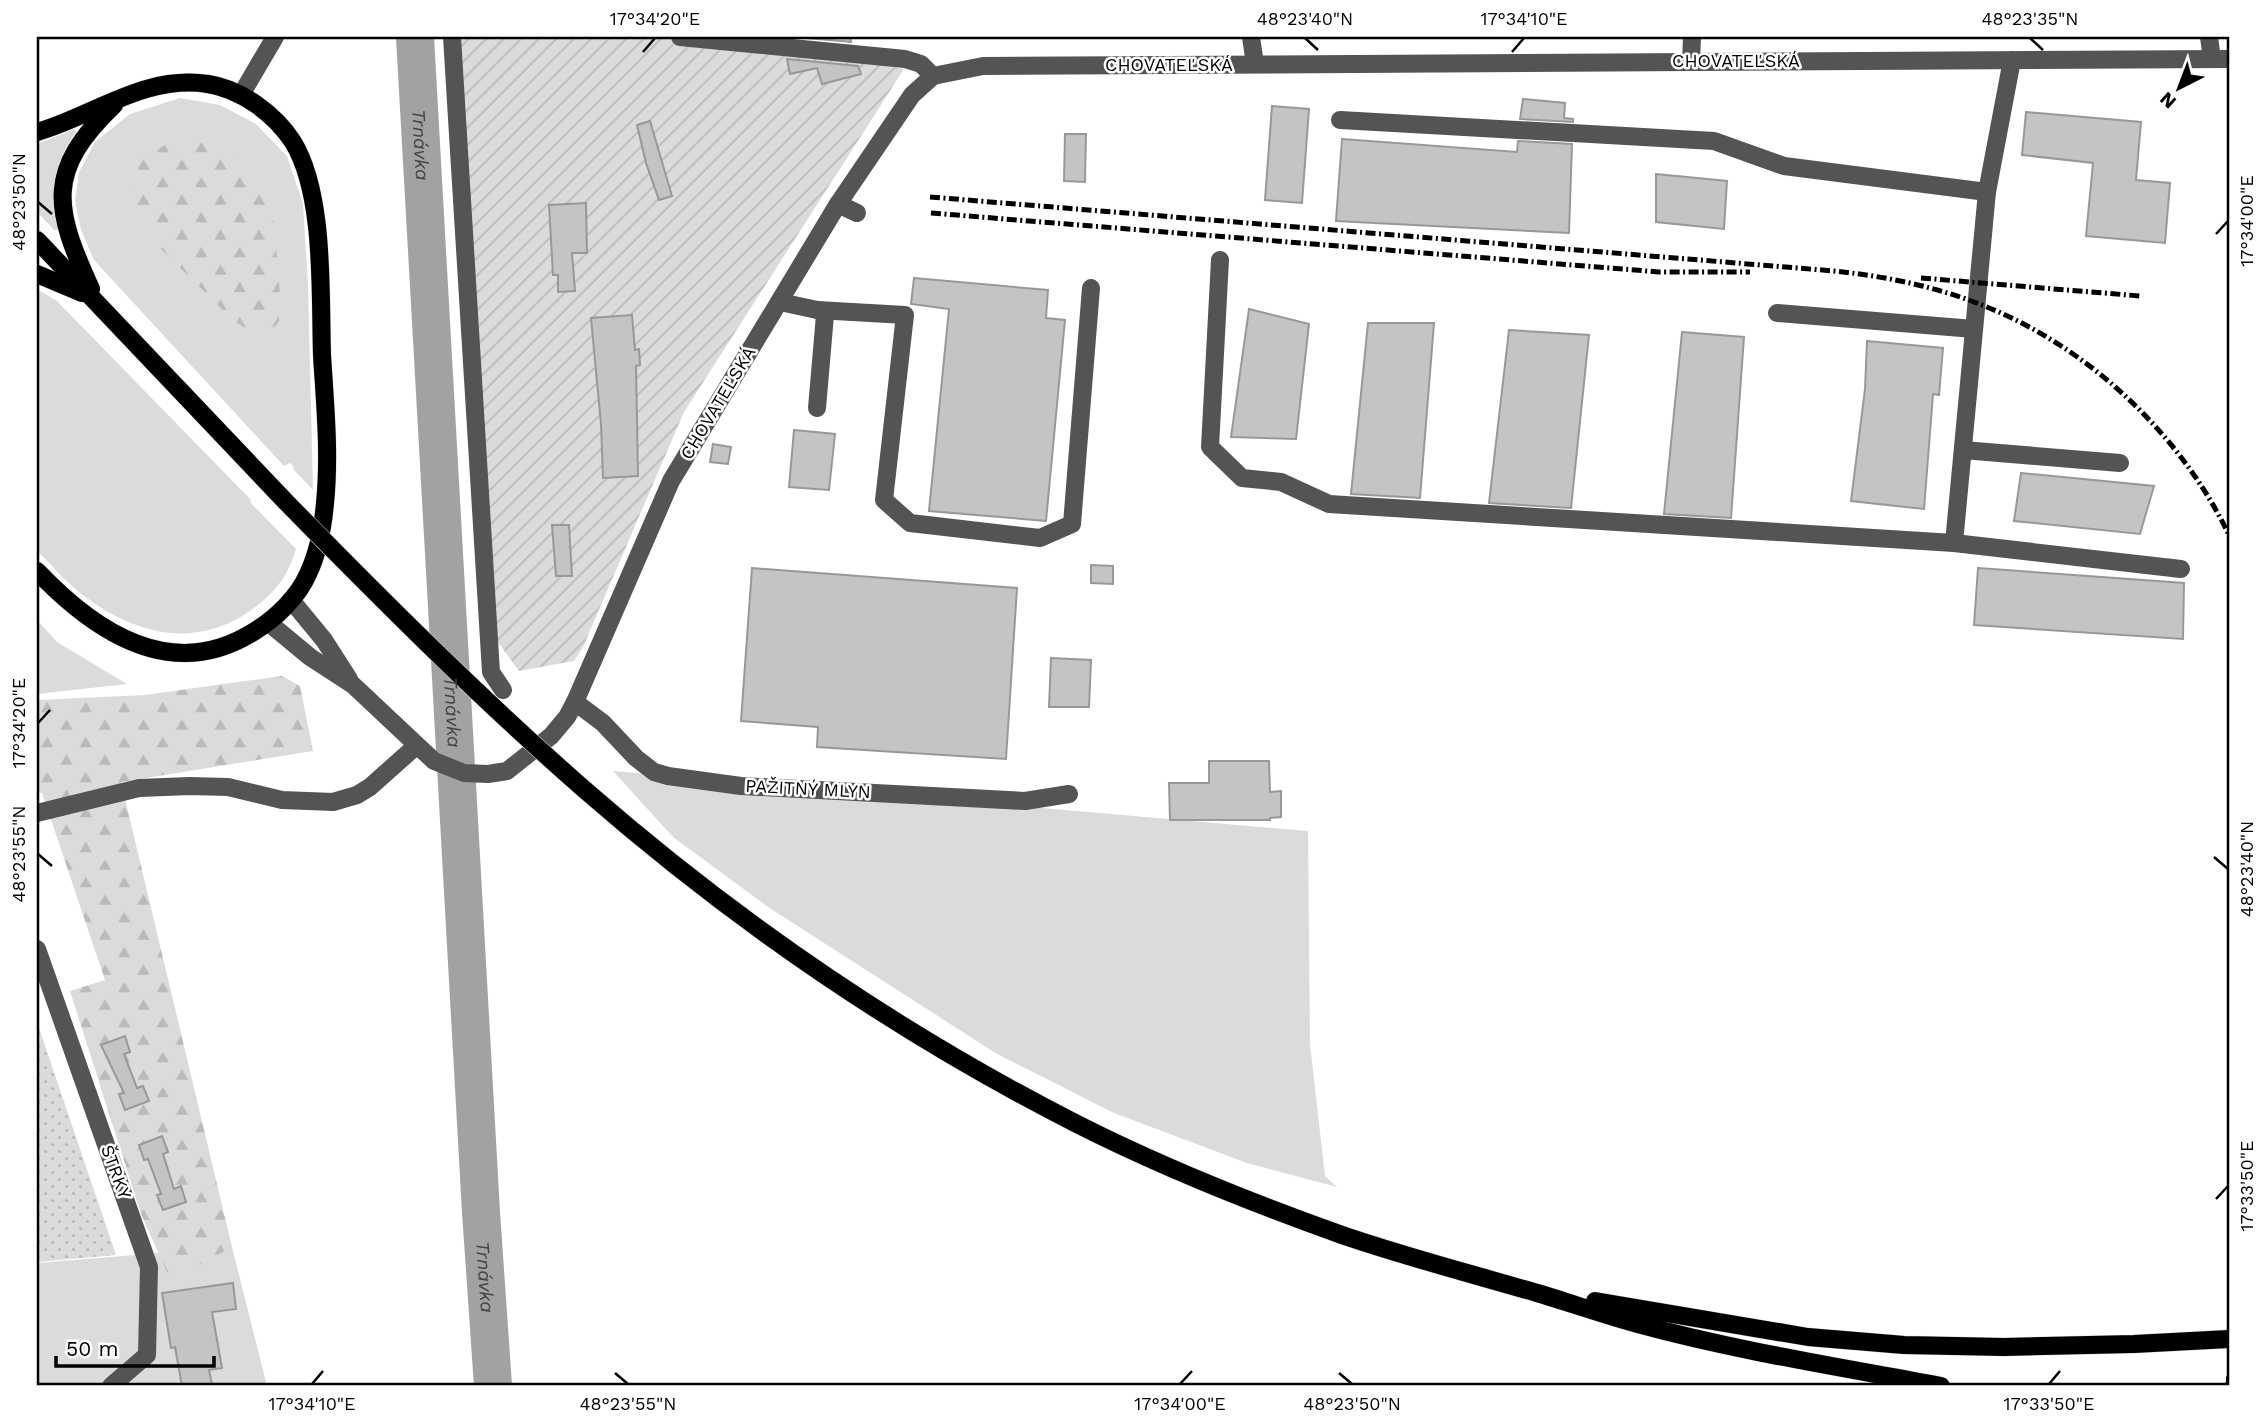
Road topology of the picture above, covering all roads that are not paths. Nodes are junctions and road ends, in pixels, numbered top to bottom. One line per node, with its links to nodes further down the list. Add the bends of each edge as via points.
1 (275, 37): 12 (street)
2 (452, 37): 37 (street, via 491,672)
3 (680, 37): 11 (street, via 905,59 921,64)
4 (1251, 37): 10 (street)
5 (1692, 37): 9 (street)
6 (2209, 37): 7 (street)
7 (2221, 59): 8 (street, CHOVATEĽSKÁ)
8 (2012, 60): 9 (street, CHOVATEĽSKÁ); 16 (street)
9 (1691, 61): 10 (street, CHOVATEĽSKÁ)
10 (1255, 64): 11 (street, CHOVATEĽSKÁ, via 983,66)
11 (933, 76): 17 (street, CHOVATEĽSKÁ, via 912,95)
12 (241, 96): 13 (main road, via 209,84 189,83); 34 (main road, via 269,114 293,143 310,183 317,230 326,504 316,556)
13 (122, 97): 15 (main road); 23 (main road, via 81,142 64,183 65,228)
14 (1340, 120): 16 (street, via 1714,141 1784,166)
15 (37, 132)
16 (1987, 192): 27 (street)
17 (838, 204): 18 (street); 24 (street, CHOVATEĽSKÁ)
18 (857, 213)
19 (37, 240): 23 (main road)
20 (1220, 260): 31 (street, via 1210,447 1242,478 1281,482 1329,504)
21 (37, 274): 23 (main road)
22 (1091, 288): 25 (street, via 1072,524 1041,538 910,523 884,500 905,315)
23 (96, 302): 43 (main road, bridge, via 286,502 484,697 692,880 799,959 934,1044 1078,1124 1174,1169 1342,1235)
24 (780, 302): 25 (street); 38 (street, CHOVATEĽSKÁ, via 671,481)
25 (817, 310): 28 (street, via 825,316)
26 (1777, 313): 27 (street)
27 (1974, 329): 29 (street)
28 (817, 408)
29 (1963, 450): 30 (street); 31 (street)
30 (2120, 463)
31 (1954, 543): 32 (street)
32 (2181, 569)
33 (37, 571): 35 (main road, via 90,620 148,649 205,651 232,643)
34 (291, 600): 35 (main road); 36 (street)
35 (269, 622): 36 (street)
36 (353, 685): 39 (street)
37 (503, 690)
38 (575, 702): 39 (street, CHOVATEĽSKÁ, via 551,736 507,771 464,773 434,761); 40 (street, PAŽITNÝ MLYN, via 636,758 668,776 741,786 1025,801)
39 (416, 746): 41 (street, via 370,787 333,802 282,800 228,788 190,786 139,788)
40 (1069, 794)
41 (37, 813)
42 (37, 949): 45 (street, ŠTRKY, via 149,1267 147,1355)
43 (1536, 1293): 44 (main road, via 1808,1337 1929,1346); 46 (main road, via 1732,1346)
44 (2229, 1339)
45 (111, 1386)
46 (1941, 1386)

